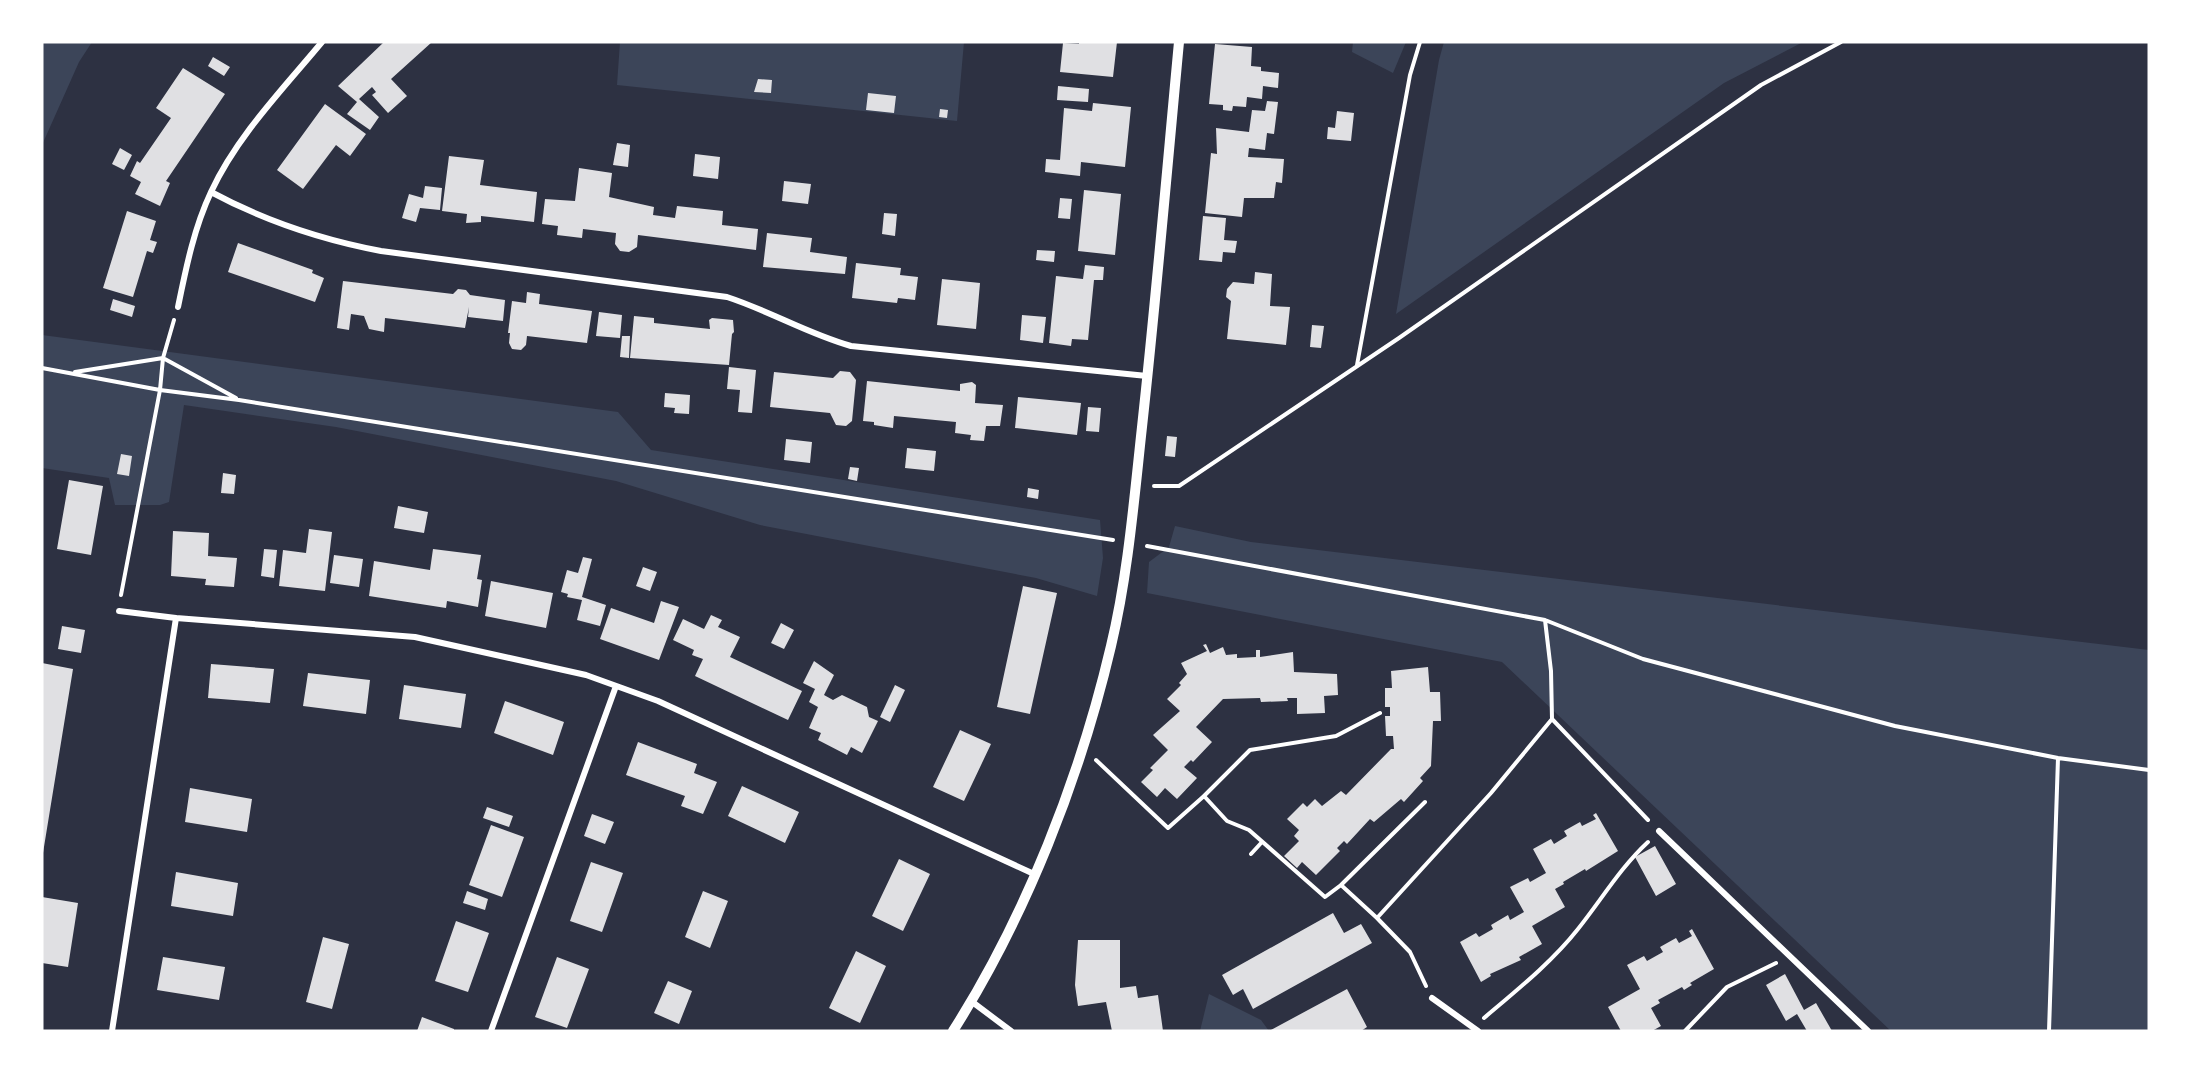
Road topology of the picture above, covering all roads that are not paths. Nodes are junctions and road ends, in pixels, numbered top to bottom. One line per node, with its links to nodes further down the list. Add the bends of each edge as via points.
1 (322, 42): 3 (street, via 252,126)
2 (1179, 42): 5 (street)
3 (211, 192): 4 (street, via 190,250); 5 (street, via 234,205 342,244 727,297 818,337 851,346)
4 (178, 306)
5 (1147, 375): 10 (street, via 1129,543 1112,644 1084,749)
6 (118, 611): 7 (street)
7 (176, 618): 8 (street, via 415,636 586,675); 14 (street)
8 (616, 686): 10 (street, via 658,701); 15 (street)
9 (1659, 831): 18 (street)
10 (1034, 874): 12 (street)
11 (1432, 998): 13 (street)
12 (971, 1001): 16 (street); 17 (street)
13 (1476, 1028)
14 (112, 1031)
15 (491, 1031)
16 (953, 1031)
17 (1011, 1031)
18 (1868, 1031)

